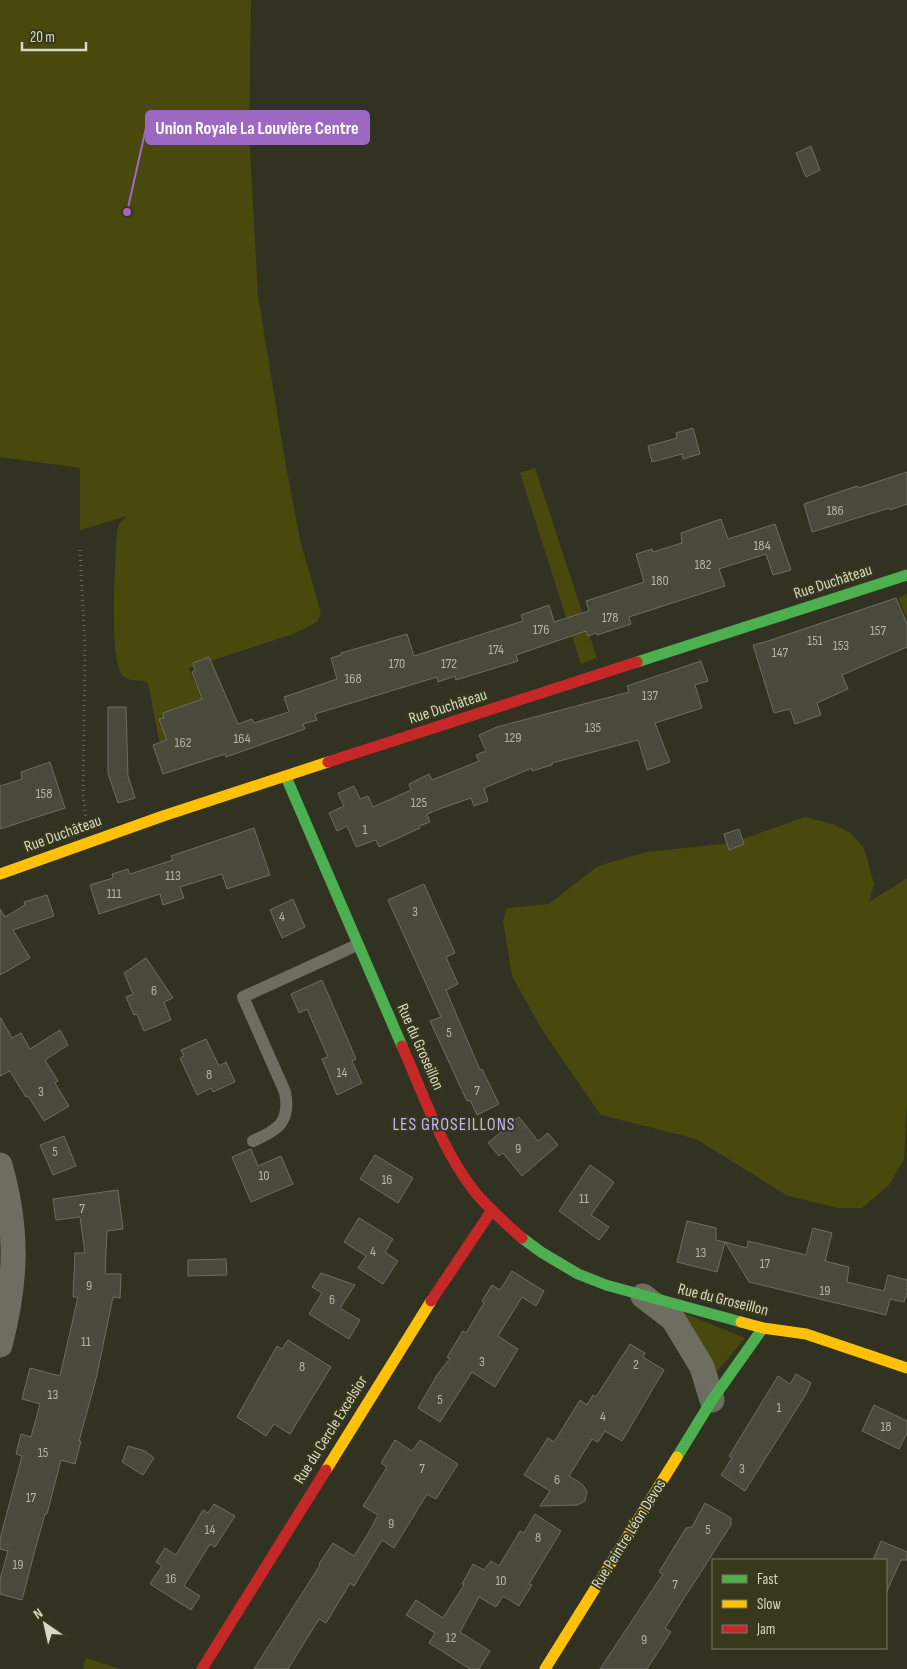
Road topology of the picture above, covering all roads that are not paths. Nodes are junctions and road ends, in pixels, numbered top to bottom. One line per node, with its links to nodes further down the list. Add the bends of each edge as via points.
1 (907, 575): 2 (street, Rue Duchâteau)
2 (286, 777): 3 (street, Rue Duchâteau, via 163,816); 4 (street, Rue du Groseillon)
3 (0, 874)
4 (357, 945): 5 (lane, via 243,997 286,1100 282,1123 274,1132); 7 (street, Rue du Groseillon, via 445,1145 465,1178)
5 (253, 1142)
6 (0, 1165): 10 (street, via 12,1218 14,1258)
7 (492, 1210): 8 (street, Rue du Groseillon, via 553,1261 606,1285); 13 (street, Rue du Cercle Excelsior, via 444,1280)
8 (643, 1296): 9 (street, Rue du Groseillon); 12 (street, via 673,1319 702,1367)
9 (763, 1328): 11 (street, Rue du Groseillon, via 806,1334); 12 (street, Rue Peintre Léon Devos)
10 (0, 1345)
11 (907, 1368)
12 (712, 1400): 14 (street, Rue Peintre Léon Devos)
13 (202, 1669)
14 (545, 1669)

